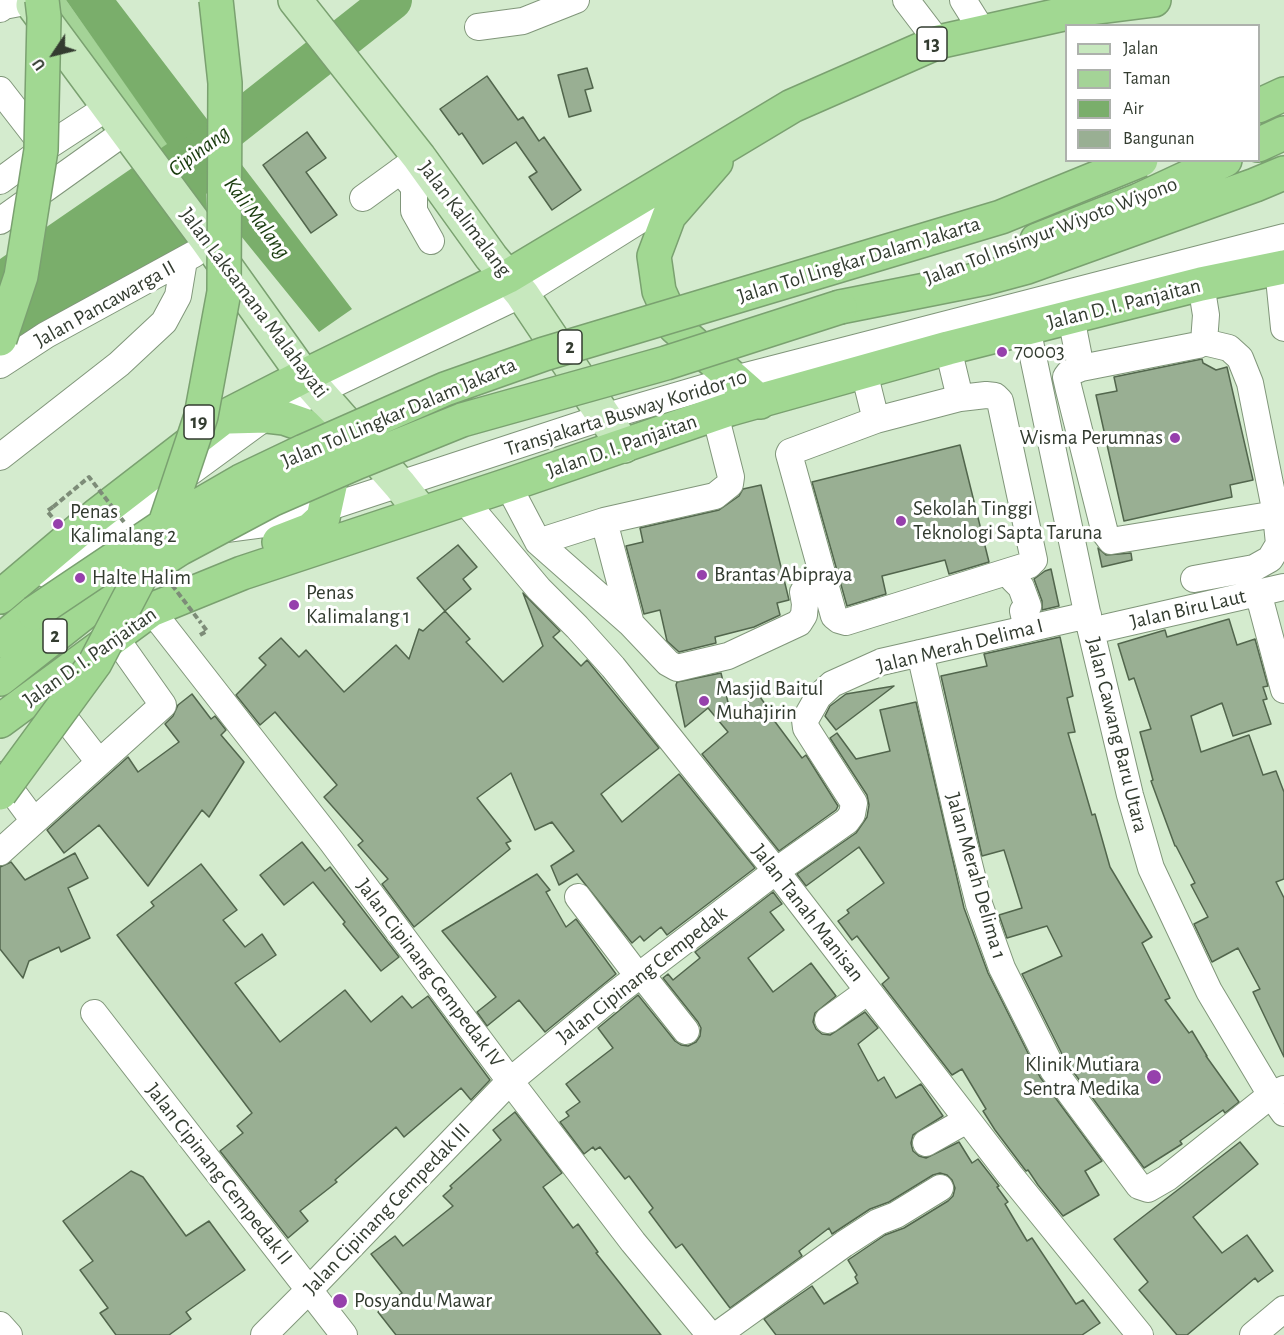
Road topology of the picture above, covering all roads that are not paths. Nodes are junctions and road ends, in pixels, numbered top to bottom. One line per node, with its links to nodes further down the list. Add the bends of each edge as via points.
1 (216, 0): 84 (highway, 19, bridge, via 225,83 224,292 201,416 160,539 95,663)
2 (576, 0): 8 (street, via 523,21)
3 (906, 0): 10 (street)
4 (963, 0): 9 (street)
5 (1149, 0): 9 (highway, 13, via 1091,8)
6 (297, 2): 21 (main road, Jalan Kalimalang, via 360,81)
7 (25, 3): 14 (main road, Jalan Laksamana Malahayati); 35 (highway, bridge, via 44,17 40,150 21,276)
8 (478, 27)
9 (982, 32): 10 (highway, 13)
10 (938, 42): 16 (highway, 13, via 792,106)
11 (0, 90): 18 (street)
12 (1284, 94): 13 (highway)
13 (1260, 105)
14 (125, 129): 18 (street); 25 (street); 27 (main road, Jalan Laksamana Malahayati)
15 (1284, 133): 17 (highway)
16 (737, 139): 30 (highway); 41 (highway, via 669,216 654,256 659,291 675,327)
17 (1260, 144)
18 (45, 148): 23 (street)
19 (1136, 162): 74 (highway, Jalan Tol Lingkar Dalam Jakarta / 2, bridge, via 1001,217 544,354 445,389 241,481 165,525)
20 (1221, 162): 31 (highway, Jalan Tol Insinyur Wiyoto Wiyono / 2, via 1139,200 975,265)
21 (410, 164): 24 (street); 26 (street, via 414,211); 30 (main road, Jalan Kalimalang)
22 (1284, 172): 31 (highway, via 1027,267 986,279)
23 (0, 181)
24 (363, 198)
25 (0, 221)
26 (431, 241)
27 (200, 248): 38 (street, Jalan Pancawarga II, via 46,334); 42 (main road, Jalan Laksamana Malahayati); 51 (street, via 164,322 119,363)
28 (1282, 258): 29 (highway, Jalan D. I. Panjaitan); 33 (street); 41 (street, Transjakarta Busway Koridor 10)
29 (1201, 284): 32 (highway, Jalan D. I. Panjaitan); 36 (street, via 1206,315)
30 (515, 285): 42 (highway); 48 (main road, Jalan Kalimalang)
31 (840, 307): 77 (highway, Jalan Tol Lingkar Dalam Jakarta / 2, bridge, via 666,363 462,420 271,500 179,549 109,593)
32 (1071, 317): 34 (highway, Jalan D. I. Panjaitan); 39 (street)
33 (1284, 319)
34 (1027, 328): 37 (highway, Jalan D. I. Panjaitan); 61 (street, Jalan Cawang Baru Utara)
35 (0, 339)
36 (1204, 342): 39 (street); 57 (street, via 1230,348 1240,358 1250,383)
37 (948, 348): 40 (highway, Jalan D. I. Panjaitan); 43 (street)
38 (0, 365)
39 (1081, 368): 59 (street, via 1067,375 1067,384)
40 (864, 372): 44 (highway, Jalan D. I. Panjaitan); 49 (street)
41 (734, 380): 44 (highway); 48 (street, Transjakarta Busway Koridor 10)
42 (312, 384): 46 (street); 47 (highway); 52 (main road, Jalan Laksamana Malahayati)
43 (960, 398): 49 (street); 63 (street, via 995,396 1000,401 1034,556 1029,565)
44 (760, 402): 45 (highway, Jalan D. I. Panjaitan)
45 (715, 414): 50 (highway, Jalan D. I. Panjaitan); 58 (street, via 730,484 715,496)
46 (267, 416): 47 (highway); 55 (highway, via 304,425 322,443 332,477); 68 (street)
47 (224, 417): 67 (highway, via 97,515)
48 (604, 417): 50 (main road, Jalan Kalimalang); 52 (street, Transjakarta Busway Koridor 10)
49 (876, 420): 63 (street, via 789,454 834,616 846,622)
50 (624, 446): 53 (highway, Jalan D. I. Panjaitan)
51 (0, 457)
52 (400, 485): 55 (street, Transjakarta Busway Koridor 10); 56 (main road, Jalan Laksamana Malahayati)
53 (508, 485): 54 (highway, Jalan D. I. Panjaitan); 60 (street)
54 (464, 500): 56 (highway, Jalan D. I. Panjaitan); 87 (street, Jalan Tanah Manisan, via 539,589 613,667)
55 (326, 508): 76 (street, Transjakarta Busway Koridor 10, via 287,521 229,529 172,546 61,614); 80 (highway, via 310,530 193,577 144,602)
56 (422, 513): 69 (highway, Jalan D. I. Panjaitan, via 242,573)
57 (1276, 514): 59 (street, via 1116,541); 62 (street, via 1279,544)
58 (604, 521): 60 (street); 72 (street)
59 (1108, 538): 61 (street)
60 (538, 542): 72 (street)
61 (1073, 548): 71 (street, Jalan Cawang Baru Utara)
62 (1270, 559): 64 (street, via 1254,568); 65 (street)
63 (1012, 575): 70 (street, via 1022,587 1028,606)
64 (1194, 579)
65 (1273, 589): 71 (street, Jalan Biru Laut); 79 (street)
66 (803, 592): 72 (street, via 806,604 799,623 728,656 677,668)
67 (0, 597)
68 (0, 609)
69 (151, 610): 73 (highway, Jalan D. I. Panjaitan); 94 (street, Jalan Cipinang Cempedak IV, via 332,842)
70 (1025, 620): 71 (street, Jalan Merah Delima I); 75 (street, Jalan Merah Delima I)
71 (1090, 623): 95 (street, Jalan Cawang Baru Utara, via 1151,868 1209,991)
72 (631, 624)
73 (115, 637): 78 (highway, Jalan D. I. Panjaitan); 82 (street, via 163,705)
74 (0, 641)
75 (920, 653): 87 (street, Jalan Merah Delima I, via 881,662 832,684 818,697 805,720 806,728 854,803 854,809 847,820); 95 (street, Jalan Merah Delima 1, via 968,859 1002,968 1053,1070 1139,1186 1148,1189 1167,1178)
76 (0, 661)
77 (0, 679)
78 (42, 690): 81 (highway, Jalan D. I. Panjaitan); 82 (street)
79 (1284, 690)
80 (0, 704)
81 (0, 721)
82 (99, 762): 85 (street)
83 (0, 775): 85 (street)
84 (0, 793)
85 (34, 821): 86 (street)
86 (0, 852)
87 (776, 871): 89 (street, Jalan Cipinang Cempedak); 90 (street, Jalan Tanah Manisan)
88 (578, 897): 89 (street)
89 (639, 975): 93 (street); 94 (street, Jalan Cipinang Cempedak)
90 (868, 991): 92 (street); 96 (street, Jalan Tanah Manisan)
91 (94, 1013): 99 (street, Jalan Cipinang Cempedak II)
92 (828, 1020)
93 (686, 1031)
94 (510, 1081): 99 (street, Jalan Cipinang Cempedak III); 105 (street, Jalan Cipinang Cempedak IV)
95 (1280, 1099)
96 (968, 1120): 97 (street); 107 (street, Jalan Tanah Manisan)
97 (926, 1143)
98 (940, 1188): 106 (street, via 844,1244)
99 (309, 1290): 103 (street, Jalan Cipinang Cempedak III); 104 (street, Jalan Cipinang Cempedak II)
100 (1284, 1309): 108 (street)
101 (0, 1325): 102 (street)
102 (9, 1335)
103 (264, 1335)
104 (344, 1335)
105 (710, 1335)
106 (717, 1335)
107 (1140, 1335)
108 (1252, 1335)

